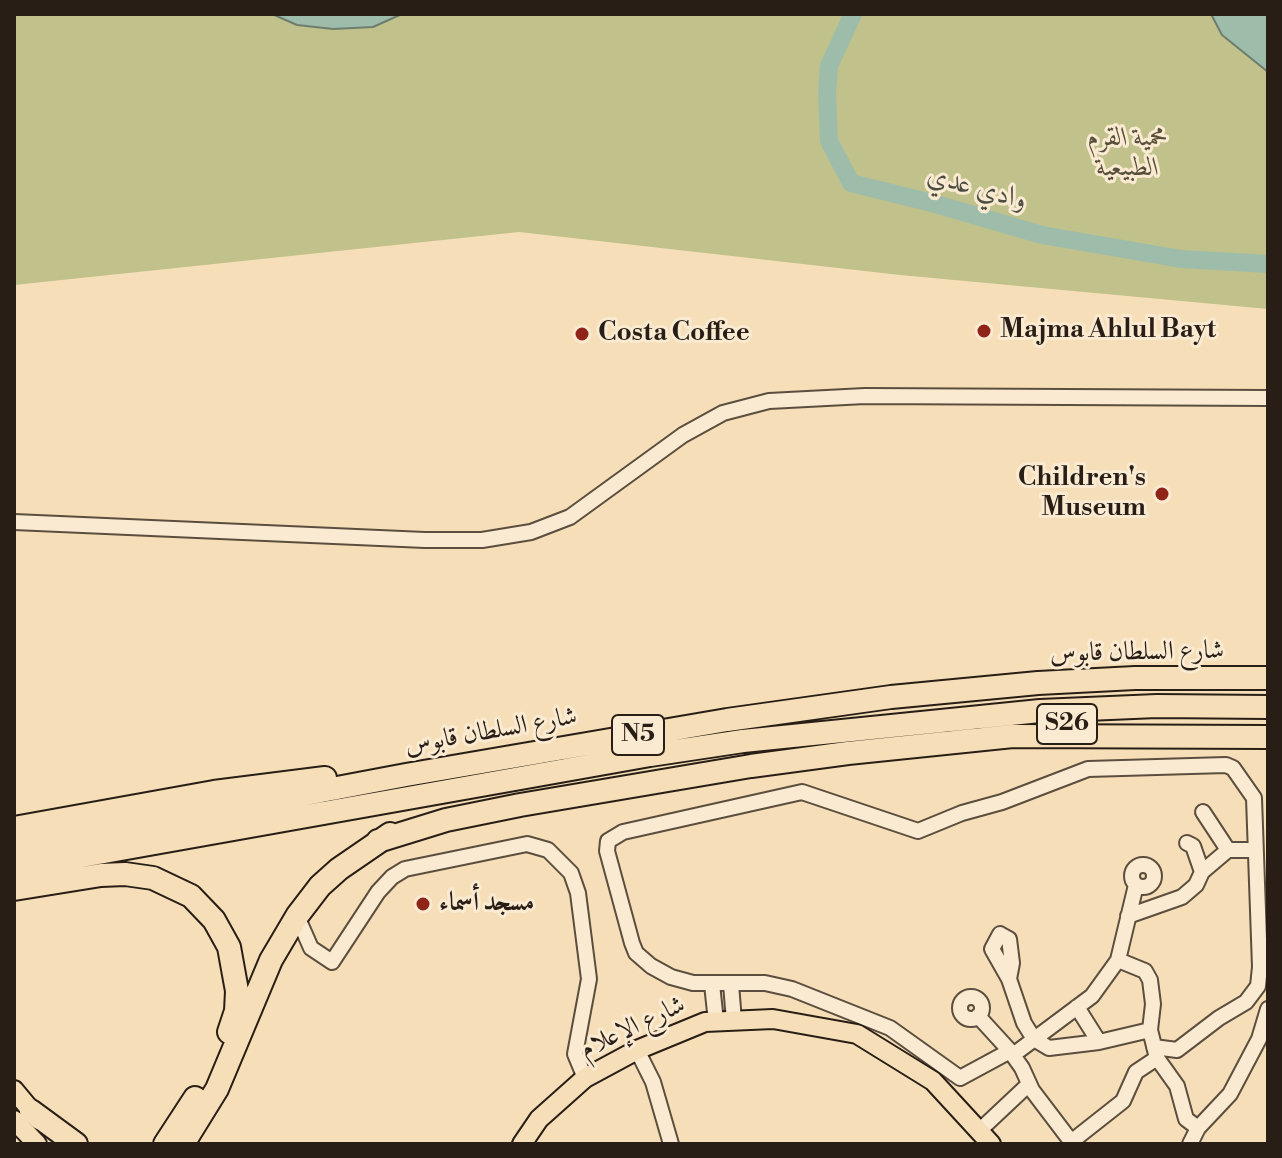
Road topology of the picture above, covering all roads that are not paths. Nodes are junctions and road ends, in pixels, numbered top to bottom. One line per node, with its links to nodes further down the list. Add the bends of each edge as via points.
1 (1268, 398): 2 (street, via 865,396 769,401 723,413 683,435 570,517 531,532 482,540)
2 (14, 522)
3 (1268, 678): 9 (highway, شارع السلطان قابوس / N5, via 1121,678 891,697)
4 (1268, 707): 6 (highway, شارع السلطان قابوس / N5, via 1040,711)
5 (1268, 723): 6 (highway, S26)
6 (866, 727): 8 (highway, شارع السلطان قابوس / N5)
7 (1268, 737): 12 (highway, via 1013,736 848,753 520,805)
8 (650, 755): 12 (highway, via 590,779 431,813); 17 (highway, شارع السلطان قابوس / N5)
9 (406, 775): 11 (highway, via 304,779); 14 (highway, شارع السلطان قابوس / N5)
10 (1203, 812): 15 (street)
11 (14, 828)
12 (378, 841): 21 (highway, via 320,886)
13 (1187, 843): 18 (street)
14 (14, 849)
15 (1228, 850): 16 (street); 18 (street)
16 (1255, 850): 27 (street, via 1254,798 1233,768 1209,764 1088,769 918,831 802,792 613,835 607,851 636,953 671,977); 38 (street, via 1258,986 1246,1002 1177,1050)
17 (14, 868)
18 (1202, 872): 22 (street, via 1182,897)
19 (1136, 885): 22 (street)
20 (14, 889): 42 (highway, via 101,875 153,878 191,896 214,920 236,972 236,1011)
21 (297, 916): 23 (street); 24 (highway)
22 (1128, 916): 25 (street)
23 (311, 948): 24 (street, via 292,949); 39 (street, via 332,962 378,892 405,869 527,844 548,850 571,873 578,893 589,979 575,1054)
24 (271, 960): 42 (highway, via 217,1089)
25 (1118, 960): 29 (street, via 1092,996); 33 (street, via 1145,971 1150,980)
26 (1009, 979): 34 (street)
27 (712, 984): 28 (street); 32 (street)
28 (731, 984): 32 (street); 37 (street, via 765,983 845,1009 890,1028 960,1078)
29 (1077, 1007): 34 (street); 35 (street)
30 (1268, 1009): 44 (street, via 1259,1039 1230,1094)
31 (978, 1016): 37 (street)
32 (725, 1021): 36 (main road, شارع الإعلام, via 705,1022); 45 (main road, شارع الإعلام, via 773,1019 857,1034 933,1081)
33 (1150, 1030): 35 (street); 38 (street)
34 (1034, 1039): 35 (street, via 1049,1048); 37 (street)
35 (1099, 1042)
36 (637, 1050): 39 (main road, شارع الإعلام); 55 (street, via 653,1082)
37 (1011, 1053): 40 (street)
38 (1156, 1053): 44 (street, via 1177,1086 1186,1119); 46 (street, via 1136,1072 1123,1101)
39 (585, 1078): 54 (main road, شارع الإعلام, via 539,1119)
40 (1029, 1084): 45 (street); 46 (street)
41 (14, 1090): 43 (main road)
42 (196, 1111): 50 (highway); 51 (highway); 52 (highway); 53 (highway)
43 (22, 1116): 47 (main road); 48 (main road); 49 (highway)
44 (1198, 1128): 56 (street)
45 (985, 1137)
46 (1072, 1143)
47 (37, 1144)
48 (64, 1144)
49 (76, 1144)
50 (157, 1144)
51 (165, 1144)
52 (183, 1144)
53 (194, 1144)
54 (522, 1144)
55 (671, 1144)
56 (1190, 1144)

